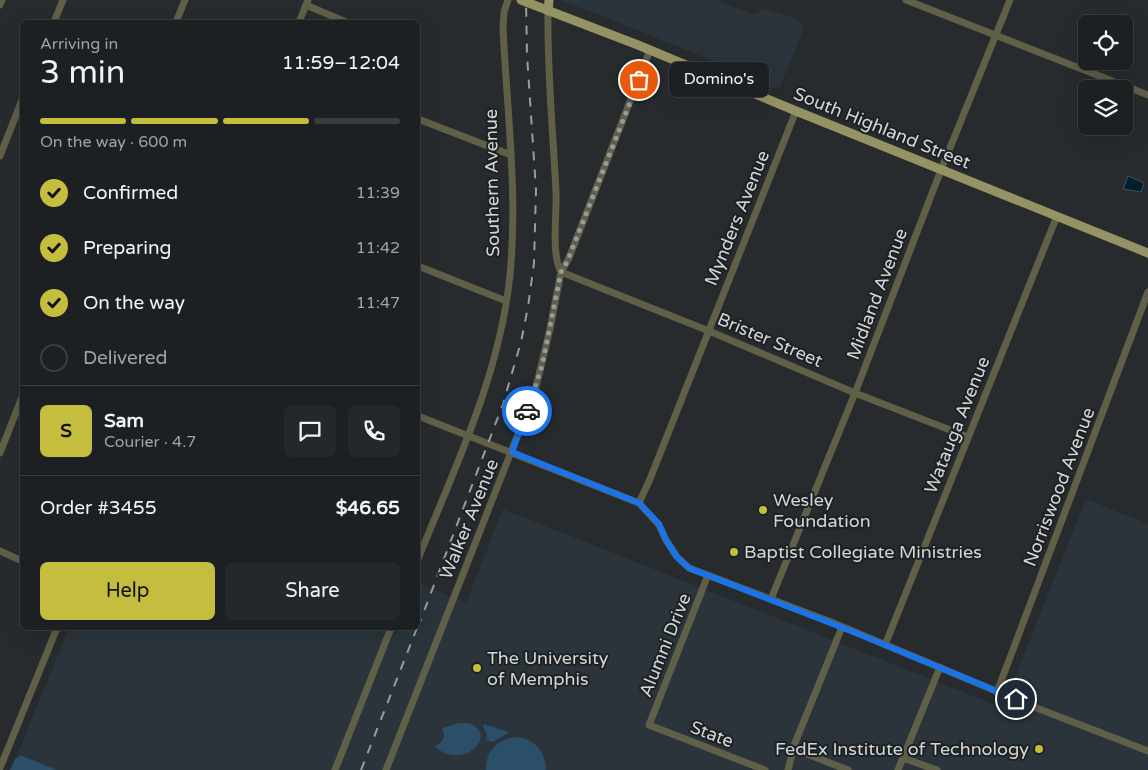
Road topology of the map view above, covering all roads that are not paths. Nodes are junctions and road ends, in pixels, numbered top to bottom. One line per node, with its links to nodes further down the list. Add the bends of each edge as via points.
1 (2, 0): 10 (street)
2 (63, 0): 12 (street)
3 (185, 0): 13 (street)
4 (508, 0): 23 (street, Southern Avenue, via 503,29)
5 (521, 0): 11 (main road, South Highland Street)
6 (549, 0): 11 (main road)
7 (906, 0): 16 (street)
8 (1010, 0): 16 (street, Midland Avenue)
9 (307, 3): 14 (street); 15 (street)
10 (0, 5)
11 (548, 11): 17 (main road, South Highland Street); 28 (street, via 556,258)
12 (55, 20)
13 (177, 20)
14 (300, 20)
15 (342, 20)
16 (996, 35): 18 (street); 24 (street, Midland Avenue)
17 (650, 50): 20 (main road, South Highland Street); 28 (street, Walker Avenue)
18 (1148, 95)
19 (20, 105): 22 (street)
20 (796, 111): 24 (main road, South Highland Street); 31 (street, Mynders Avenue)
21 (420, 120): 23 (street)
22 (1, 152)
23 (511, 155): 30 (street, Southern Avenue, via 513,222)
24 (941, 170): 25 (main road, South Highland Street); 32 (street, Midland Avenue)
25 (1056, 216): 26 (main road, South Highland Street); 36 (street, Watauga Avenue)
26 (1148, 253)
27 (420, 267): 30 (street)
28 (561, 272): 31 (street, Brister Street); 37 (street, Walker Avenue, via 542,366)
29 (1148, 292): 50 (street, Norriswood Avenue)
30 (506, 301): 35 (street, Southern Avenue, via 492,367)
31 (709, 330): 32 (street, Brister Street); 39 (street, Mynders Avenue)
32 (855, 393): 36 (street, Brister Street); 44 (street, Midland Avenue)
33 (20, 402): 38 (street)
34 (420, 417): 35 (street)
35 (468, 435): 37 (street); 41 (street, Southern Avenue)
36 (968, 437): 48 (street, Watauga Avenue)
37 (512, 452): 39 (street); 57 (street, Walker Avenue)
38 (0, 453)
39 (639, 503): 43 (street, via 659,524 677,557 689,568)
40 (0, 551): 42 (street)
41 (420, 554)
42 (20, 560)
43 (708, 576): 44 (street); 51 (street, Alumni Drive)
44 (772, 599): 45 (street)
45 (842, 627): 48 (street); 52 (street)
46 (56, 630): 55 (street)
47 (390, 630): 56 (street)
48 (885, 645): 49 (street)
49 (940, 667): 50 (street); 54 (street)
50 (997, 692): 53 (street)
51 (648, 725): 58 (street, State)
52 (794, 749): 59 (street); 60 (street)
53 (1148, 751)
54 (903, 758): 61 (street); 62 (street)
55 (0, 768)
56 (336, 770)
57 (386, 770)
58 (765, 770)
59 (788, 770)
60 (848, 770)
61 (898, 770)
62 (937, 770)

